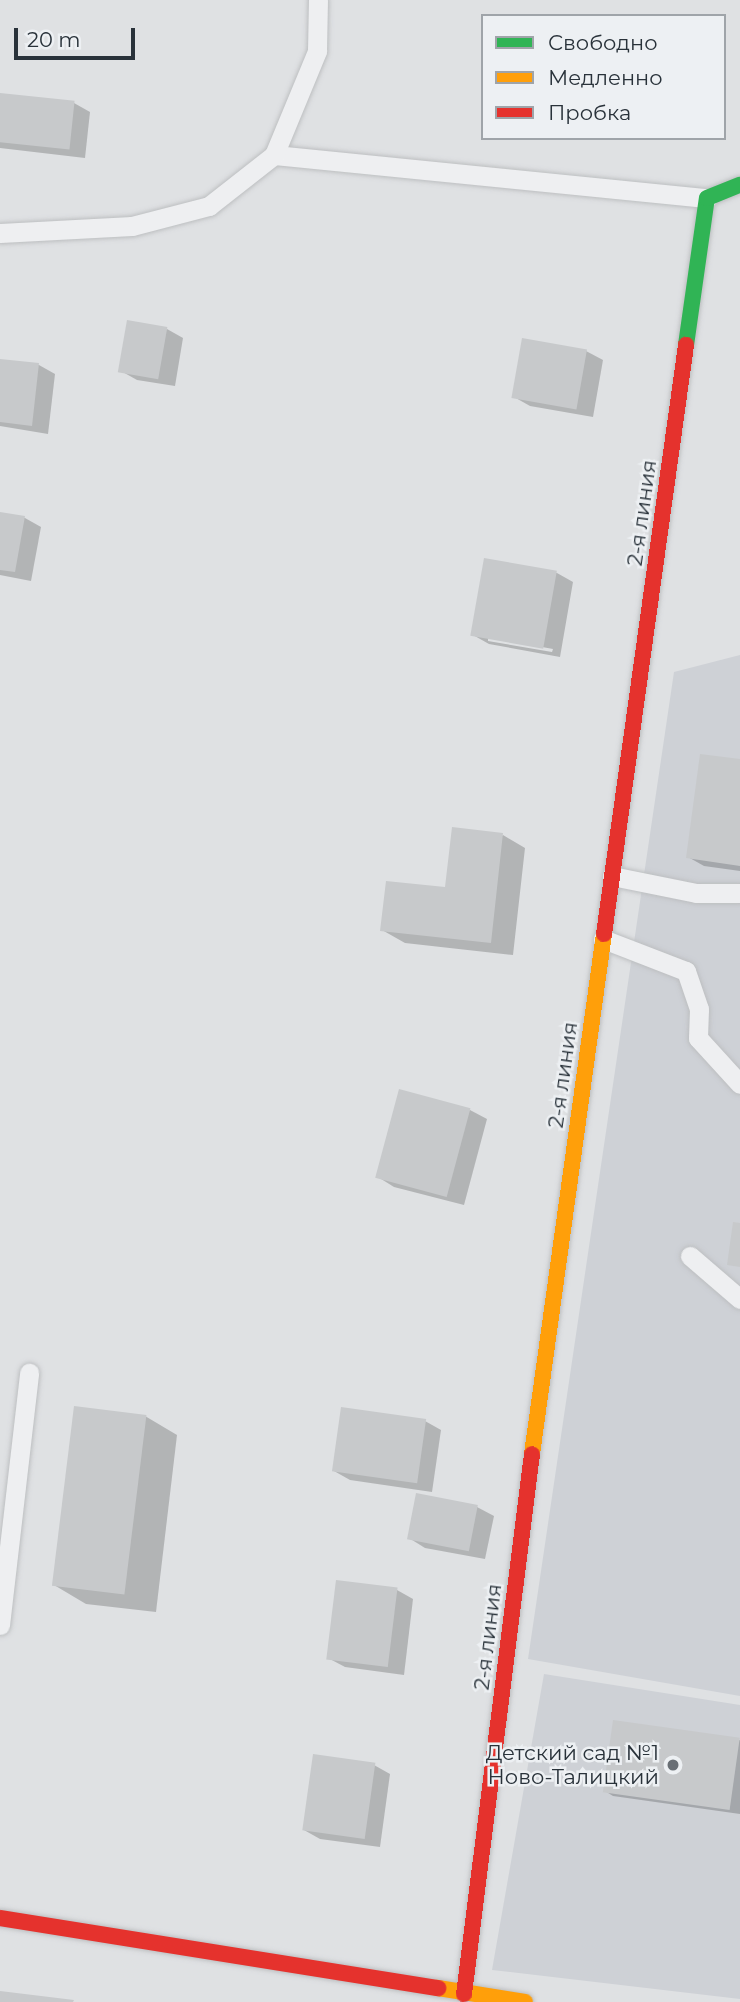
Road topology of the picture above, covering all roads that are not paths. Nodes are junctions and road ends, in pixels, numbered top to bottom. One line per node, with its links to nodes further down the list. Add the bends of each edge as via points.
1 (318, 0): 2 (lane, via 317,51)
2 (274, 155): 4 (lane); 5 (lane, via 209,206 132,226)
3 (740, 185): 4 (street)
4 (707, 198): 6 (street, 2-я линия)
5 (0, 233)
6 (612, 876): 7 (lane, via 696,894); 8 (street, 2-я линия)
7 (740, 893)
8 (603, 939): 9 (lane, via 686,971 699,1009 698,1038); 15 (street, 2-я линия)
9 (740, 1084)
10 (690, 1256): 11 (lane)
11 (740, 1300)
12 (29, 1373): 13 (lane)
13 (0, 1625)
14 (0, 1918): 15 (street)
15 (464, 1994): 16 (street)
16 (525, 2002)

